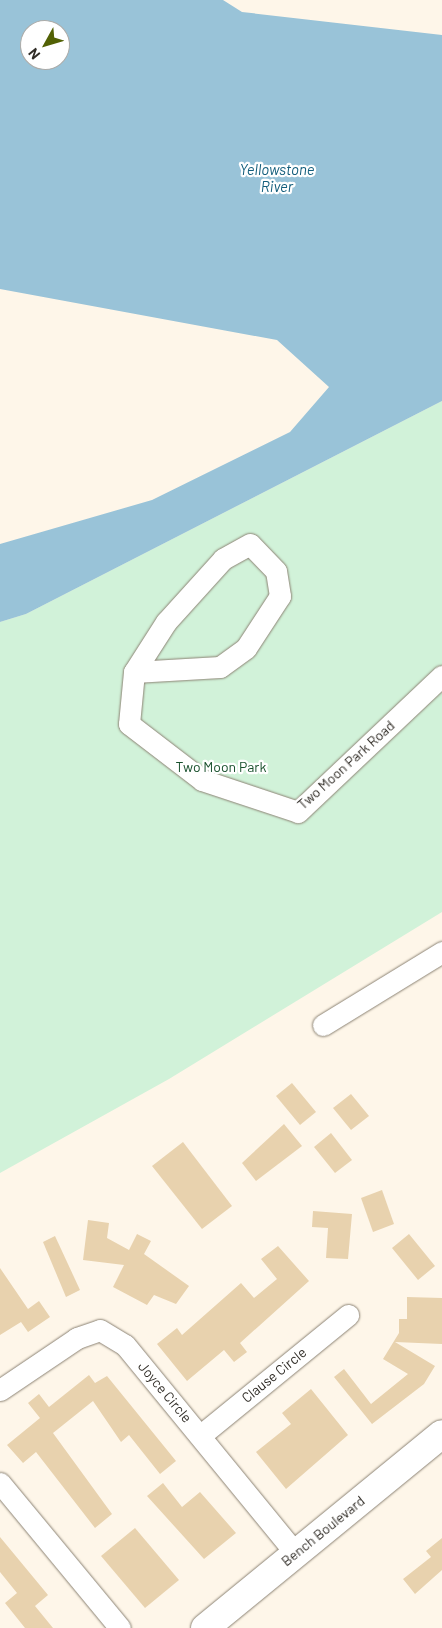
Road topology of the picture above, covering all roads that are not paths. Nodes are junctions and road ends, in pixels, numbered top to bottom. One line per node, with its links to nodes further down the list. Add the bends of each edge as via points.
1 (134, 672): 1 (street, Two Moon Park Road, via 220,667 246,648 270,617 280,596 276,571 250,544 223,559 166,622); 2 (street, Two Moon Park Road, via 129,724 202,780 298,812)
2 (442, 676)
3 (442, 952): 4 (street)
4 (322, 1025)
5 (348, 1315): 8 (street, Clause Circle)
6 (0, 1390): 8 (street, Joyce Circle, via 77,1338 100,1330 125,1345)
7 (442, 1434): 10 (main road, Bench Boulevard)
8 (201, 1436): 10 (street, Joyce Circle)
9 (0, 1483): 11 (street)
10 (296, 1554): 12 (main road, Bench Boulevard)
11 (120, 1628)
12 (205, 1628)

